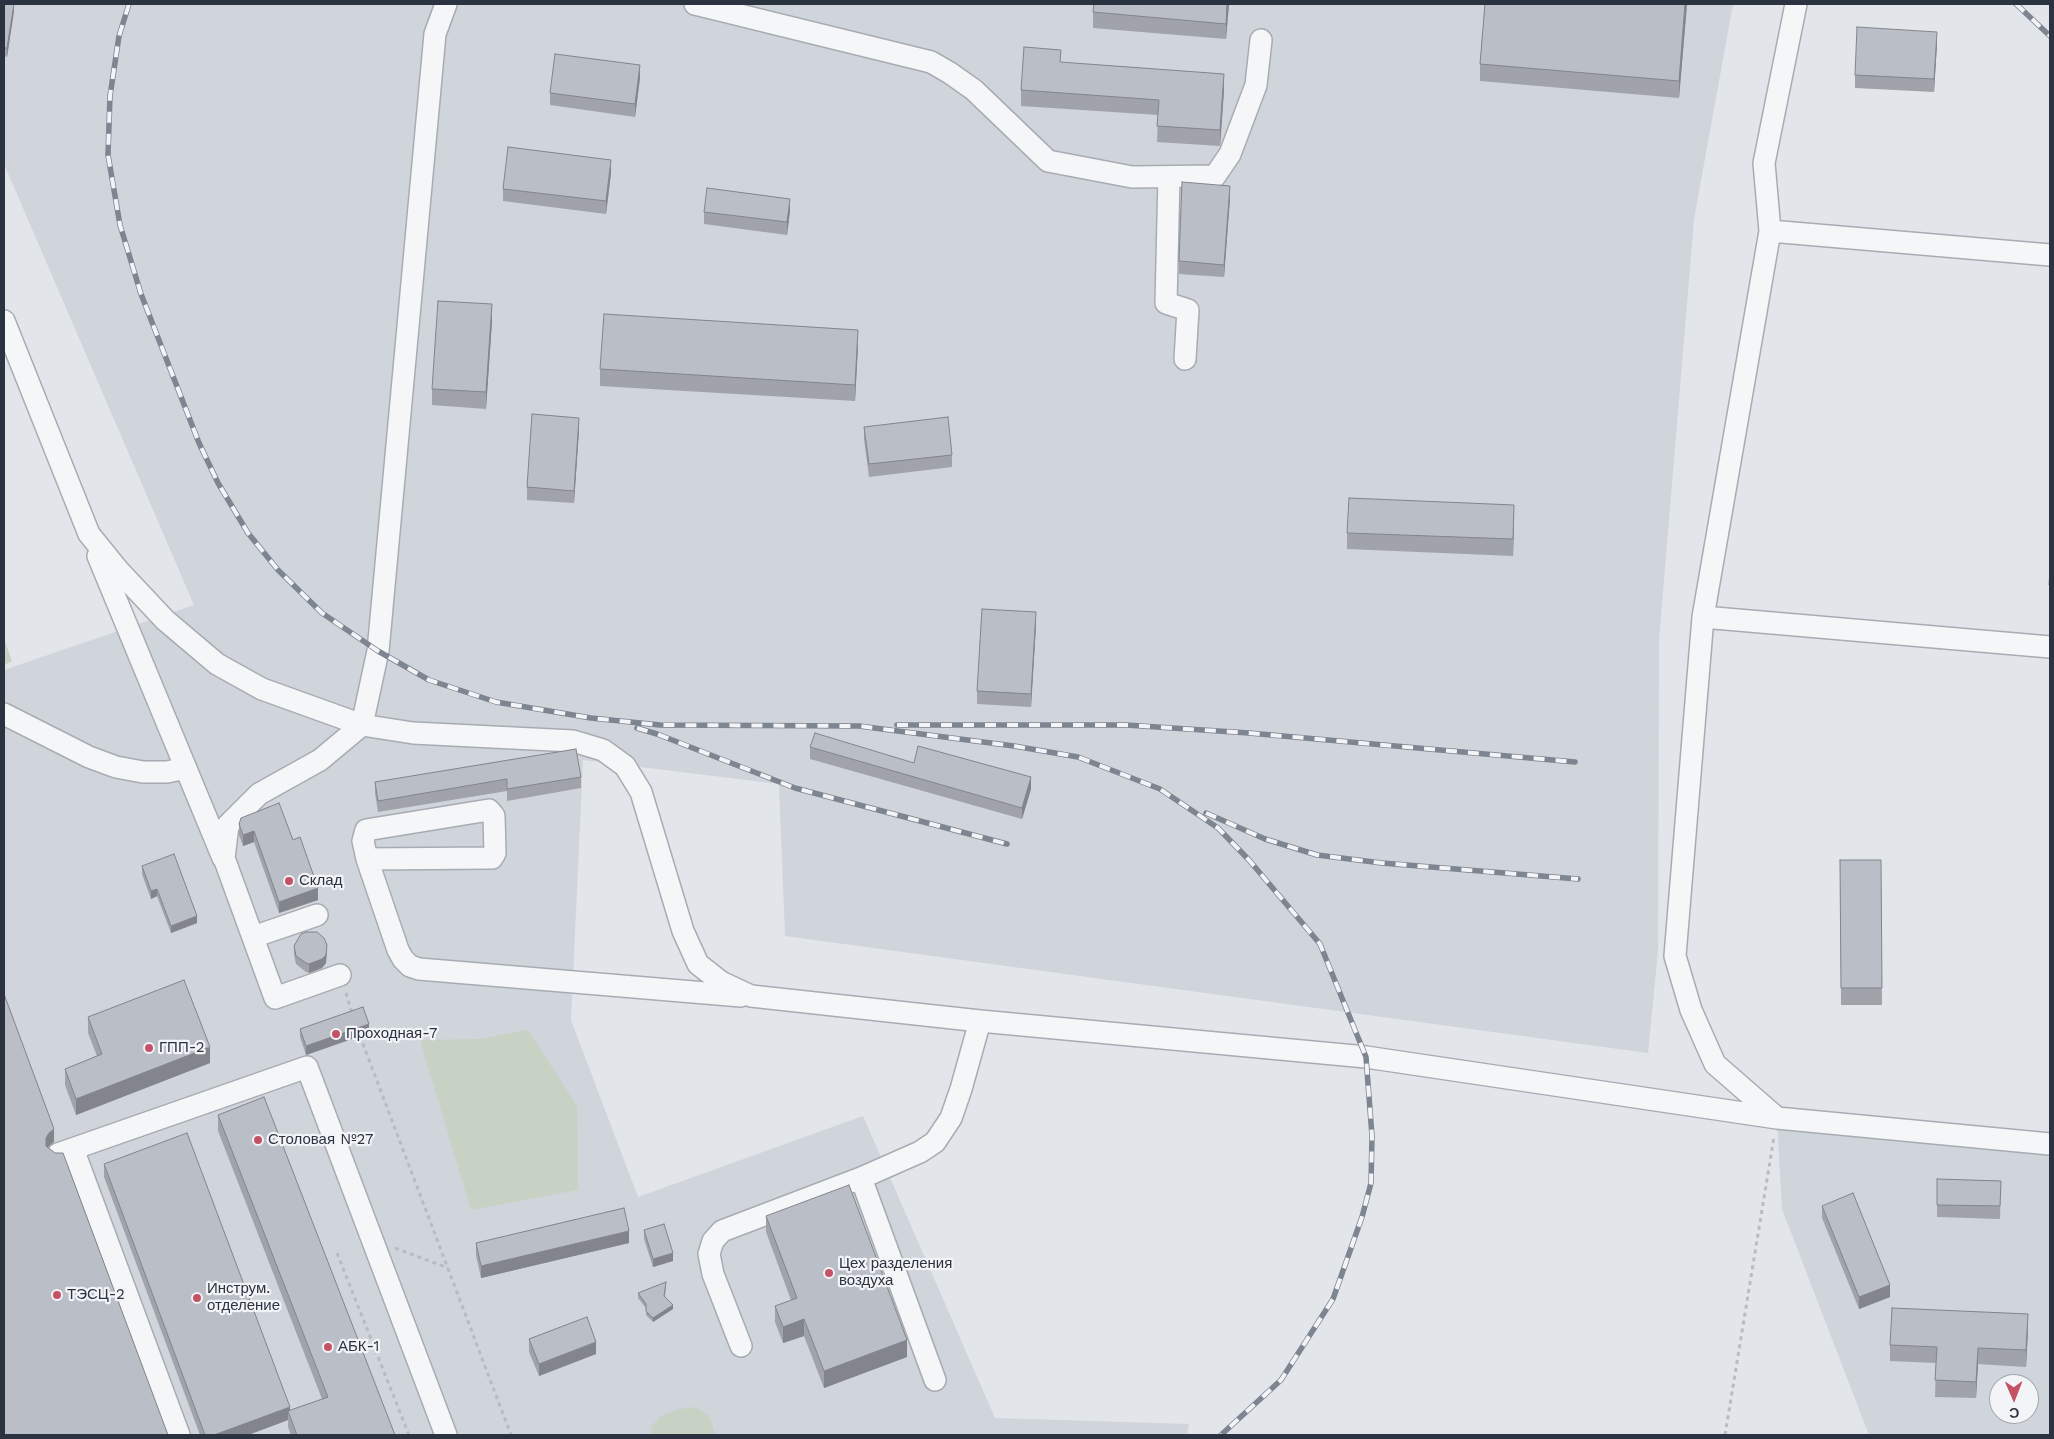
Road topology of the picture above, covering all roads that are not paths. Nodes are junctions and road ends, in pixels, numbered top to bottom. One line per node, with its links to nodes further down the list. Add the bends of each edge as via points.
1 (446, 4): 14 (street, via 435,34 378,650)
2 (695, 4): 5 (street, via 931,62 974,90 1048,161 1132,177)
3 (1796, 4): 6 (street, via 1764,163)
4 (1261, 40): 5 (street, via 1256,85 1230,154 1214,176)
5 (1170, 177): 9 (street, via 1166,303 1188,310)
6 (1770, 231): 7 (street); 11 (street)
7 (2050, 255)
8 (4, 321): 10 (street)
9 (1185, 358)
10 (88, 534): 14 (street, via 165,620 217,664 262,689); 15 (street)
11 (1704, 617): 12 (street); 23 (street, via 1675,956 1691,1010 1715,1064)
12 (2050, 647)
13 (4, 714): 15 (street, via 89,757 116,767 143,772)
14 (362, 725): 16 (street, via 320,760 260,794 228,825); 21 (street, via 413,733 573,741 603,750 625,766 641,792 682,931 698,964 721,982)
15 (186, 768): 16 (street)
16 (224, 858): 19 (street)
17 (367, 859): 17 (street, via 363,841 366,830 489,810 494,816 495,853 492,858); 21 (street, via 398,950 410,966)
18 (317, 914): 19 (street)
19 (252, 937): 20 (street, via 276,998)
20 (340, 975)
21 (751, 996): 22 (street)
22 (980, 1021): 23 (street, via 1366,1057); 25 (street, via 951,1118 935,1142)
23 (1777, 1118): 24 (street)
24 (2050, 1144)
25 (861, 1178): 26 (street, via 722,1231 713,1241 709,1254 713,1274); 27 (street)
26 (741, 1346)
27 (934, 1380)
28 (179, 1435): 29 (street, via 66,1151 307,1067)
29 (446, 1435)

